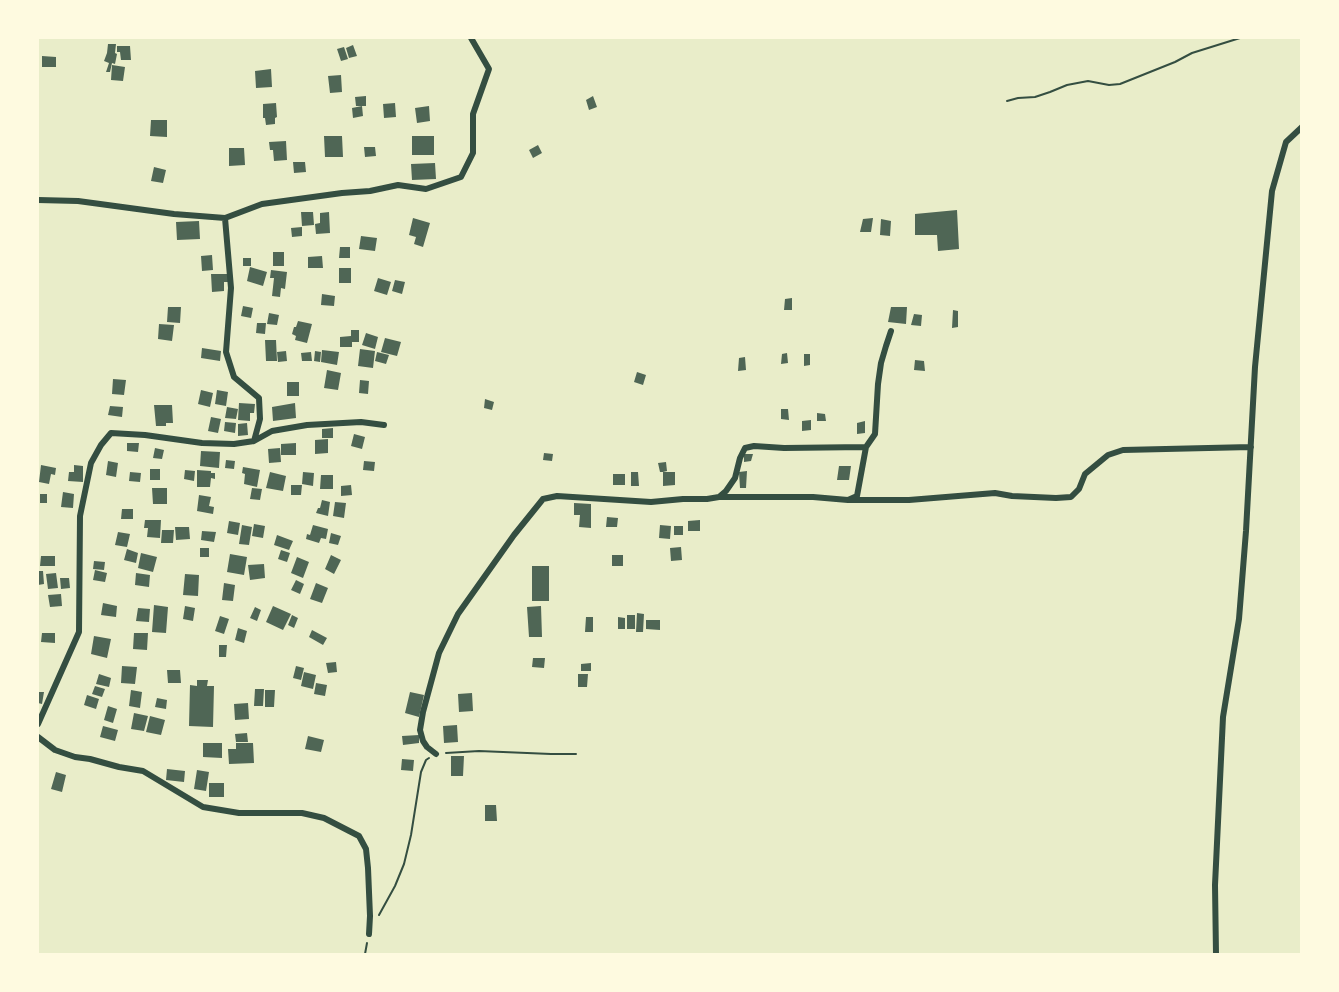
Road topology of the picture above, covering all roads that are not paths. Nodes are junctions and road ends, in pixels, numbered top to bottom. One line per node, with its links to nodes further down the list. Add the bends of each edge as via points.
1 (471, 38): 4 (street, via 489,69 472,114 473,153 461,177 426,189 398,185 262,204)
2 (1302, 127): 9 (street, via 1286,142 1272,191)
3 (38, 200): 4 (street)
4 (225, 218): 7 (street, via 231,288 226,352 234,377 259,398 260,419)
5 (891, 331): 8 (street, via 881,363 875,434)
6 (384, 425): 7 (street, via 361,422 272,430)
7 (254, 441): 12 (street, via 202,443 111,434 101,445 91,463 80,516 79,632)
8 (866, 447): 10 (street, via 745,448 735,478); 11 (street, via 857,496)
9 (1251, 447): 11 (street, via 1123,450 1108,455 1085,474 1071,497 995,493); 16 (street, via 1239,619 1223,717 1215,885)
10 (719, 496): 11 (street); 14 (street, via 651,502 557,496 543,499 458,614 439,653 420,730 423,741)
11 (848, 500)
12 (38, 724)
13 (38, 737): 15 (street, via 55,750 75,757 143,771 203,807 239,813 302,813 324,818 359,836 366,849 368,868)
14 (435, 754)
15 (369, 934)
16 (1216, 954)

